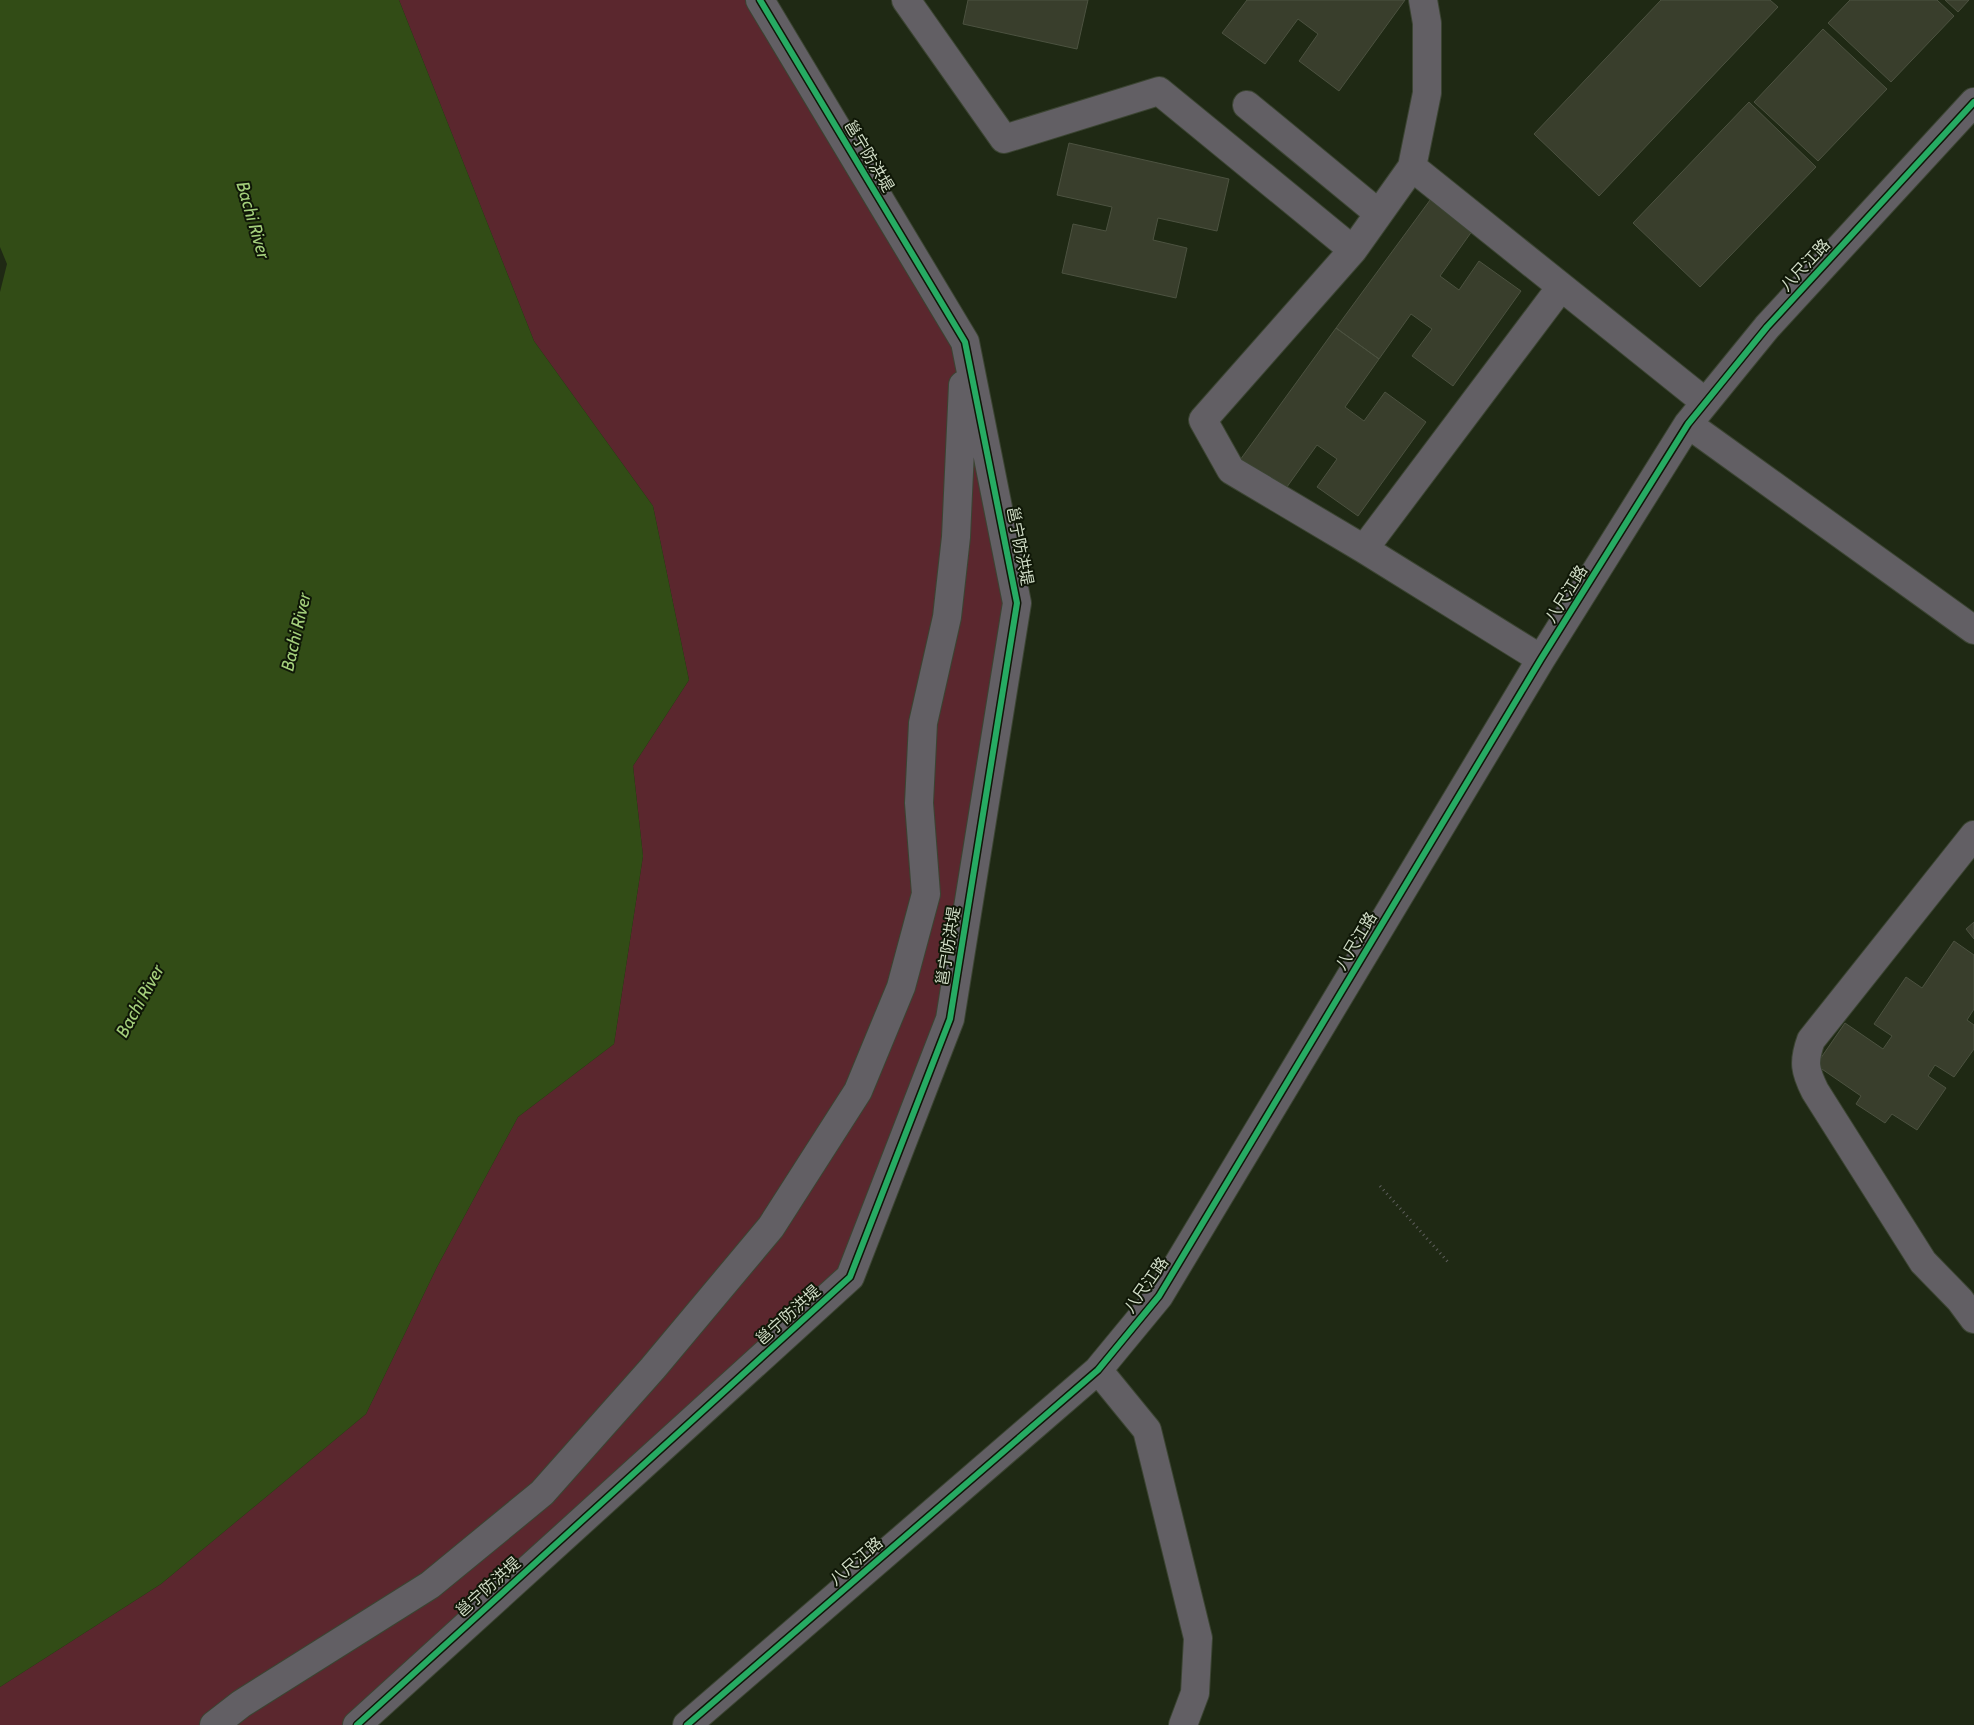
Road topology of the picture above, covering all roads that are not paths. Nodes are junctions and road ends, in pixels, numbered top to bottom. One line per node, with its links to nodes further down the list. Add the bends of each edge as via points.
1 (760, 0): 10 (street, 邕宁防洪堤)
2 (906, 0): 8 (street, via 1004,140 1159,91)
3 (1423, 0): 6 (street, via 1427,24 1427,93)
4 (1974, 102): 11 (street, 八尺江路, via 1767,327)
5 (1247, 105): 7 (street)
6 (1412, 167): 7 (street); 9 (street)
7 (1378, 213): 8 (street)
8 (1353, 250): 13 (street, via 1203,420 1231,470)
9 (1562, 287): 11 (street); 13 (street)
10 (965, 342): 19 (street, via 956,537 947,617 923,723 919,803 926,894 901,987 858,1091 771,1227 653,1368 542,1493 430,1585 241,1704); 20 (street, 邕宁防洪堤, via 1017,603 950,1019 850,1277)
11 (1706, 402): 12 (street, 八尺江路)
12 (1688, 424): 14 (street); 15 (street, 八尺江路)
13 (1364, 548): 15 (street)
14 (1974, 630)
15 (1541, 660): 18 (street, 八尺江路, via 1158,1296)
16 (1974, 835): 17 (street, via 1811,1040 1805,1057 1806,1074 1815,1091 1923,1262)
17 (1974, 1319)
18 (1098, 1370): 21 (street, 八尺江路); 22 (street, via 1147,1430 1198,1638 1194,1693)
19 (214, 1725)
20 (357, 1725)
21 (688, 1725)
22 (1182, 1725)

